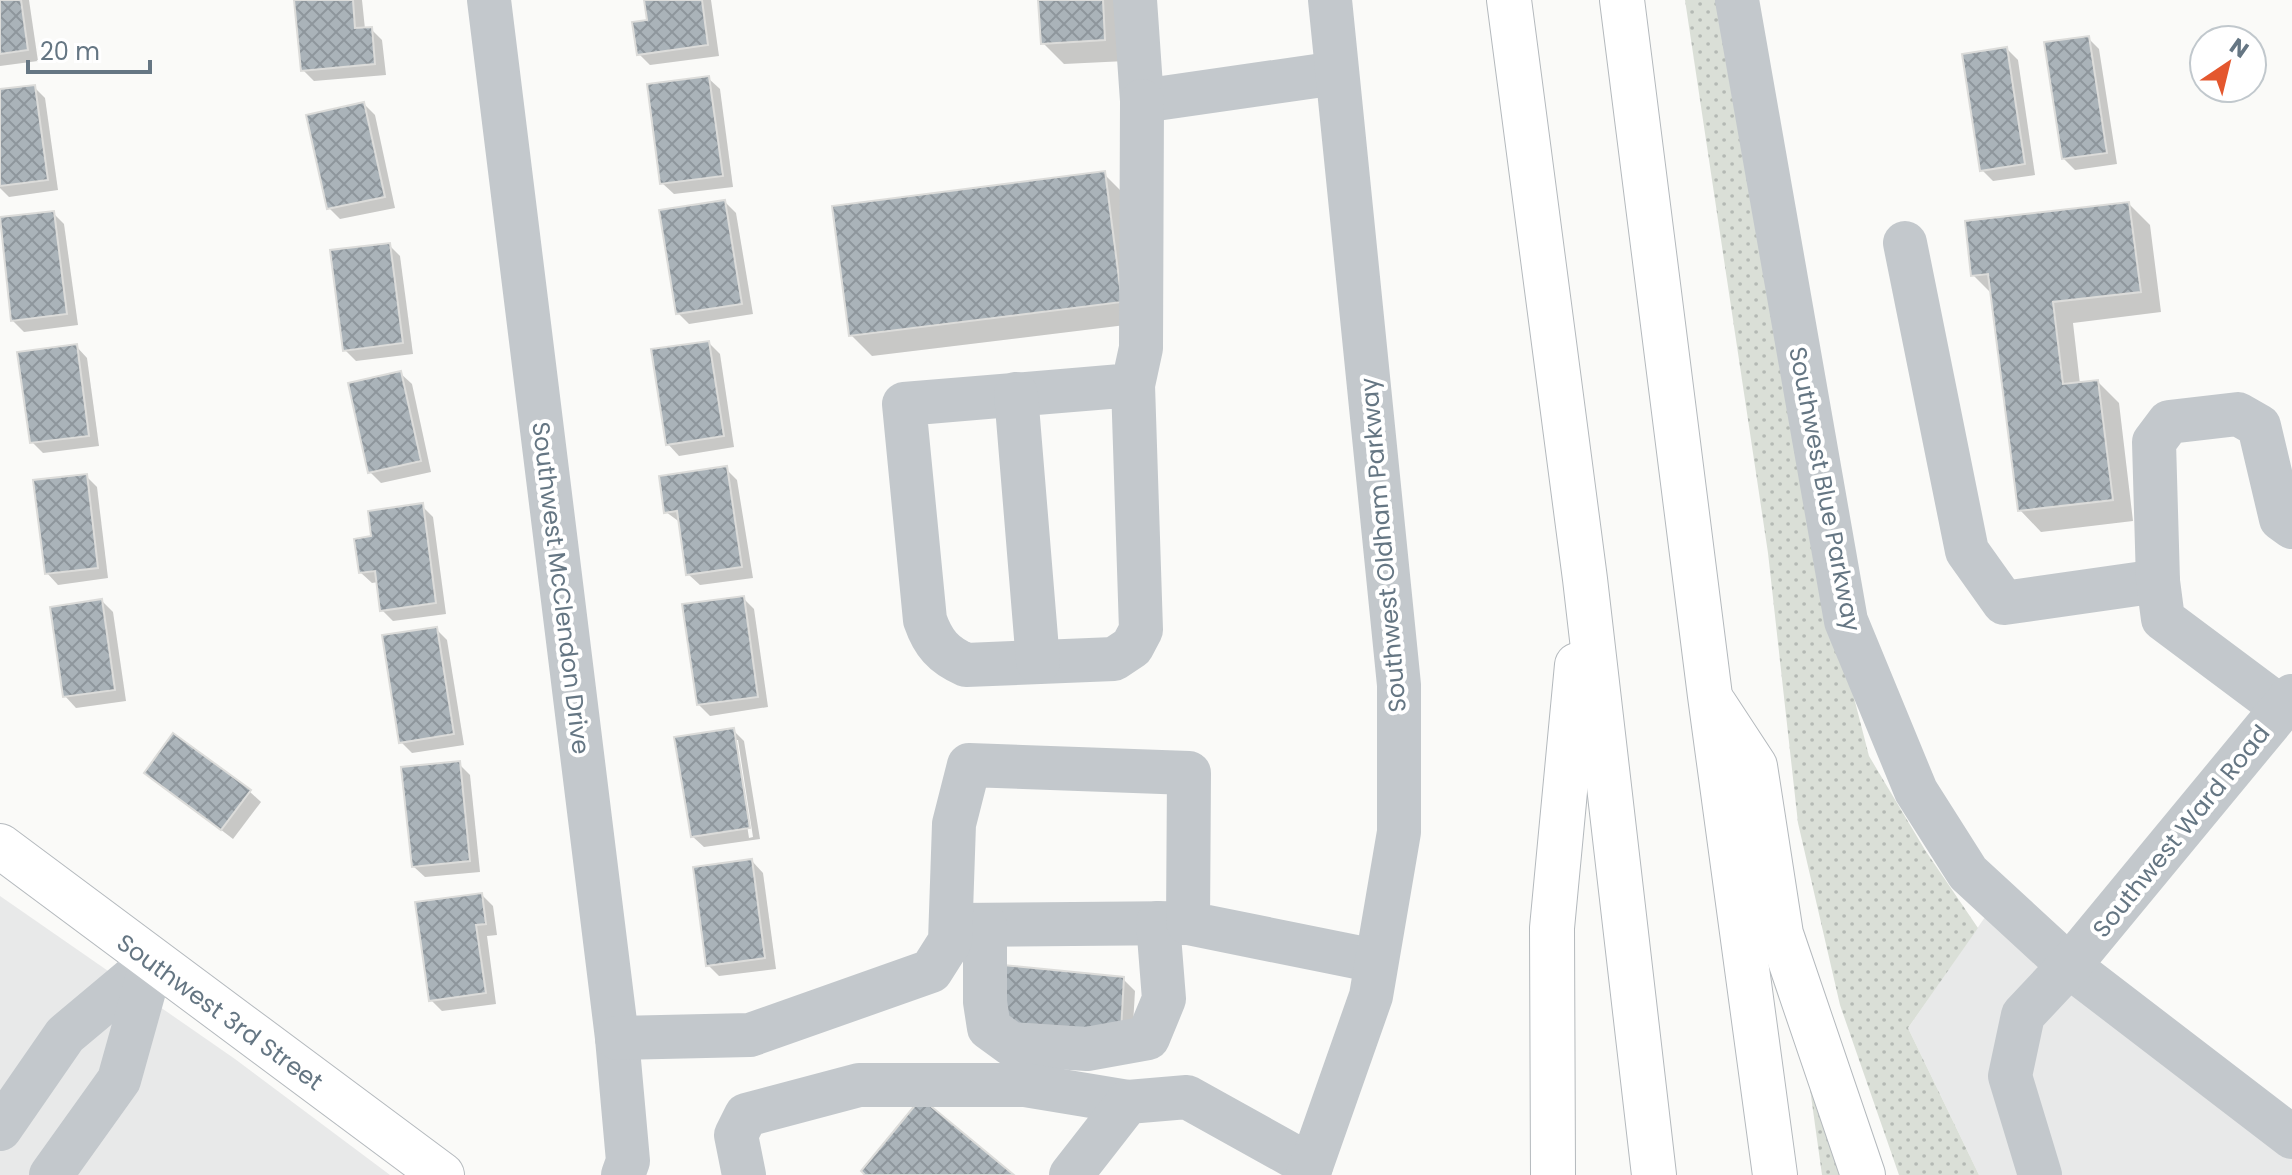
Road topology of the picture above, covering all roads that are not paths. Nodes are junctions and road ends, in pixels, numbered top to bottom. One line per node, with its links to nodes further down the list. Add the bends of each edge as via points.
1 (489, 0): 24 (street, Southwest McClendon Drive)
2 (1135, 0): 8 (street)
3 (1330, 0): 7 (street, Southwest Oldham Parkway)
4 (1509, 0): 13 (main road)
5 (1622, 0): 16 (main road)
6 (1737, 0): 23 (street, Southwest Blue Parkway, via 1846,621 1916,791 1968,873)
7 (1337, 73): 8 (street); 21 (street, Southwest Oldham Parkway, via 1399,685 1399,832)
8 (1142, 101): 10 (street, via 1141,348)
9 (1905, 243): 14 (street, via 1967,551 2004,603)
10 (1133, 385): 11 (street); 15 (street, via 1141,630 1132,647 1114,659)
11 (1016, 394): 15 (street); 15 (street, via 904,404 930,636 939,649 966,665)
12 (2292, 527): 14 (street, via 2281,519 2259,426 2238,414 2169,422 2154,442)
13 (1585, 579): 34 (main road, via 1552,928); 35 (main road)
14 (2158, 581): 17 (street, via 2163,619)
15 (1038, 662)
16 (1710, 696): 36 (main road); 37 (main road, via 1755,766 1781,934)
17 (2287, 702): 23 (street, Southwest Ward Road)
18 (0, 846): 22 (main road, Southwest 3rd Street)
19 (1173, 923): 20 (street); 20 (street, via 1164,999 1148,1038 1087,1049 1011,1044 989,1028); 20 (street, via 1189,773 969,765 954,824); 21 (street)
20 (968, 925): 24 (street, via 931,971 750,1035)
21 (1376, 961): 28 (street, Southwest Oldham Parkway, via 1371,996)
22 (152, 962): 26 (street, via 65,1035); 29 (street, via 119,1080); 30 (main road, Southwest 3rd Street)
23 (2069, 966): 27 (street, Southwest Blue Parkway); 38 (street, Southwest Ward Road, via 2023,1015 2010,1076)
24 (617, 1038): 31 (street, Southwest McClendon Drive, via 628,1161)
25 (1128, 1102): 28 (street, via 1187,1097); 32 (street, via 1025,1085 859,1085 746,1115 736,1135); 33 (street)
26 (0, 1129)
27 (2292, 1137)
28 (1310, 1171)
29 (51, 1175)
30 (442, 1175)
31 (623, 1175)
32 (744, 1175)
33 (1071, 1175)
34 (1553, 1175)
35 (1654, 1175)
36 (1775, 1175)
37 (1863, 1175)
38 (2040, 1175)

